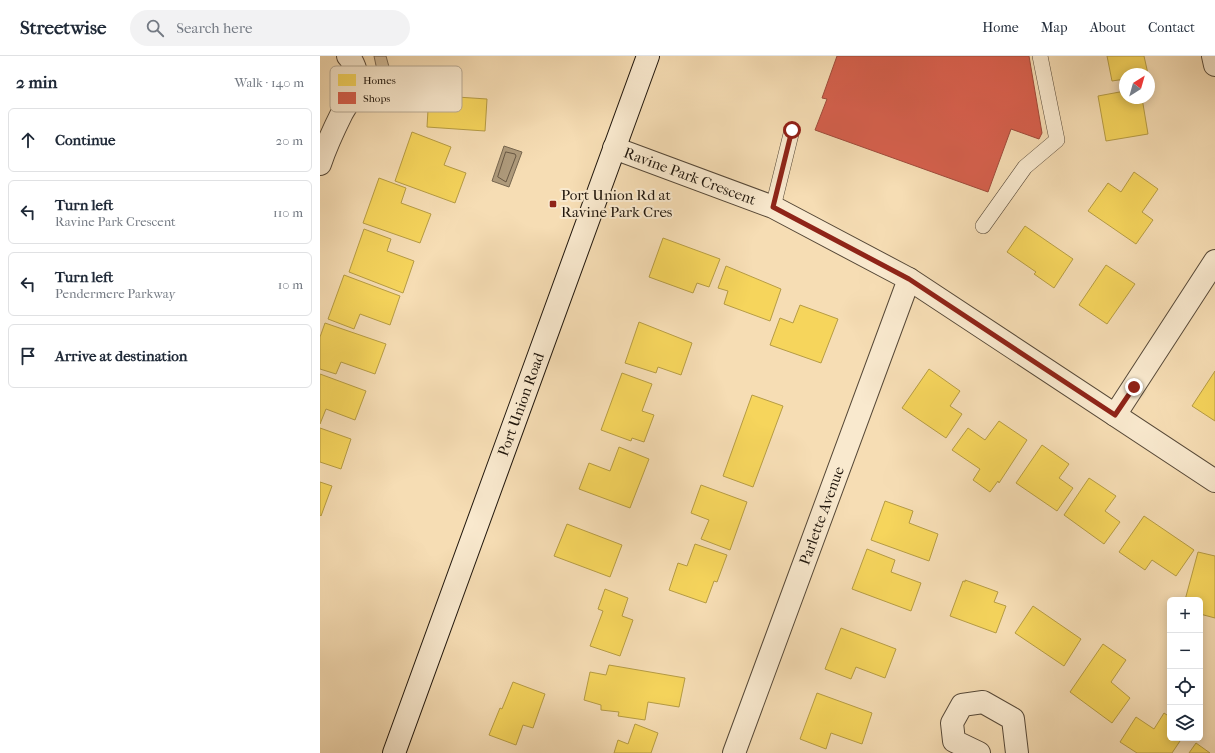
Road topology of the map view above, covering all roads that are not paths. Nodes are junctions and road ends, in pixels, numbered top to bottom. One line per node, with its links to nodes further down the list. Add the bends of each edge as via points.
1 (348, 56): 6 (street)
2 (648, 56): 9 (street, Port Union Road)
3 (1040, 56): 12 (lane, via 1057,140 1025,167)
4 (1214, 56): 5 (street)
5 (1215, 65)
6 (354, 66)
7 (344, 112): 10 (street)
8 (792, 130): 11 (lane)
9 (614, 148): 11 (street, Ravine Park Crescent); 17 (street, Port Union Road)
10 (320, 164)
11 (773, 207): 14 (street, Ravine Park Crescent)
12 (983, 226)
13 (1215, 261): 15 (street)
14 (909, 279): 15 (street, Ravine Park Crescent); 18 (street, Parlette Avenue)
15 (1115, 415): 16 (street, Ravine Park Crescent)
16 (1215, 481)
17 (394, 753)
18 (734, 753)
19 (979, 753): 20 (street, via 954,741 952,723 962,705 983,702 1013,719)
20 (1017, 753)

